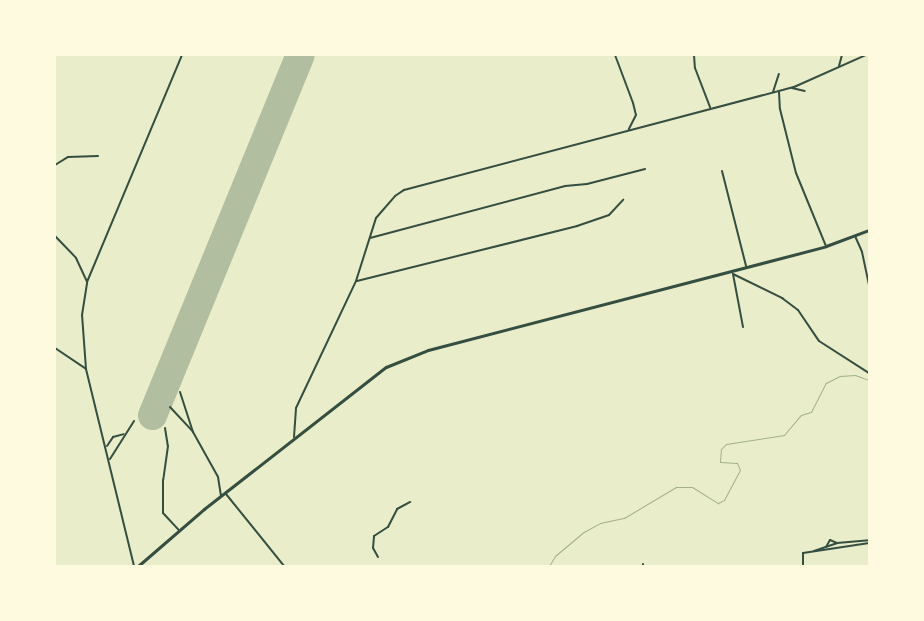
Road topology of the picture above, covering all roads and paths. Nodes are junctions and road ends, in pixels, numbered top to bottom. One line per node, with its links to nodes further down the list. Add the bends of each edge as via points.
1 (182, 55): 32 (street)
2 (615, 55): 17 (street, via 636,116)
3 (694, 55): 16 (street, via 694,68)
4 (842, 55): 6 (street)
5 (866, 55): 6 (street)
6 (839, 66): 7 (street)
7 (835, 67): 8 (street); 10 (street)
8 (833, 71)
9 (779, 74): 14 (street)
10 (792, 88): 11 (street); 13 (street)
11 (783, 90): 12 (street); 15 (street)
12 (779, 91): 14 (street); 27 (street, via 780,109 796,173)
13 (805, 91)
14 (773, 92): 16 (street)
15 (780, 97)
16 (710, 108): 17 (street)
17 (629, 129): 26 (street, via 404,190 394,196 376,218)
18 (98, 156): 19 (street, via 68,157)
19 (55, 165)
20 (645, 169): 26 (street, via 587,184 565,186)
21 (722, 172): 28 (street)
22 (623, 200): 31 (street, via 622,205 609,215 577,226)
23 (869, 230): 25 (main road)
24 (55, 236): 32 (street, via 76,258)
25 (855, 236): 27 (main road); 33 (street)
26 (369, 238): 31 (street)
27 (826, 246): 28 (main road)
28 (746, 266): 29 (main road)
29 (730, 270): 30 (street); 44 (main road, via 428,350 386,367)
30 (733, 274): 34 (street); 37 (street, via 782,298 798,310 819,341)
31 (356, 281): 44 (street, via 296,408)
32 (87, 282): 36 (street, via 82,315)
33 (869, 286)
34 (743, 327)
35 (55, 348): 36 (street)
36 (86, 370): 45 (street)
37 (869, 373)
38 (180, 392): 42 (street)
39 (170, 406): 42 (street)
40 (134, 421): 43 (street)
41 (165, 428): 50 (street, via 168,446 163,513)
42 (193, 432): 48 (street, via 218,477)
43 (124, 434): 45 (street, via 113,437); 46 (street)
44 (294, 438): 47 (main road)
45 (107, 446): 46 (street)
46 (110, 459): 56 (street)
47 (225, 492): 48 (main road); 57 (street)
48 (221, 496): 50 (main road)
49 (410, 502): 55 (street, via 397,509 388,527 374,536 373,548)
50 (180, 531): 56 (main road)
51 (869, 542): 52 (street); 54 (street)
52 (838, 543): 53 (street); 53 (street, via 830,540)
53 (826, 546): 54 (street)
54 (814, 551): 58 (street, via 803,553)
55 (378, 557)
56 (136, 566)
57 (284, 566)
58 (803, 566)

